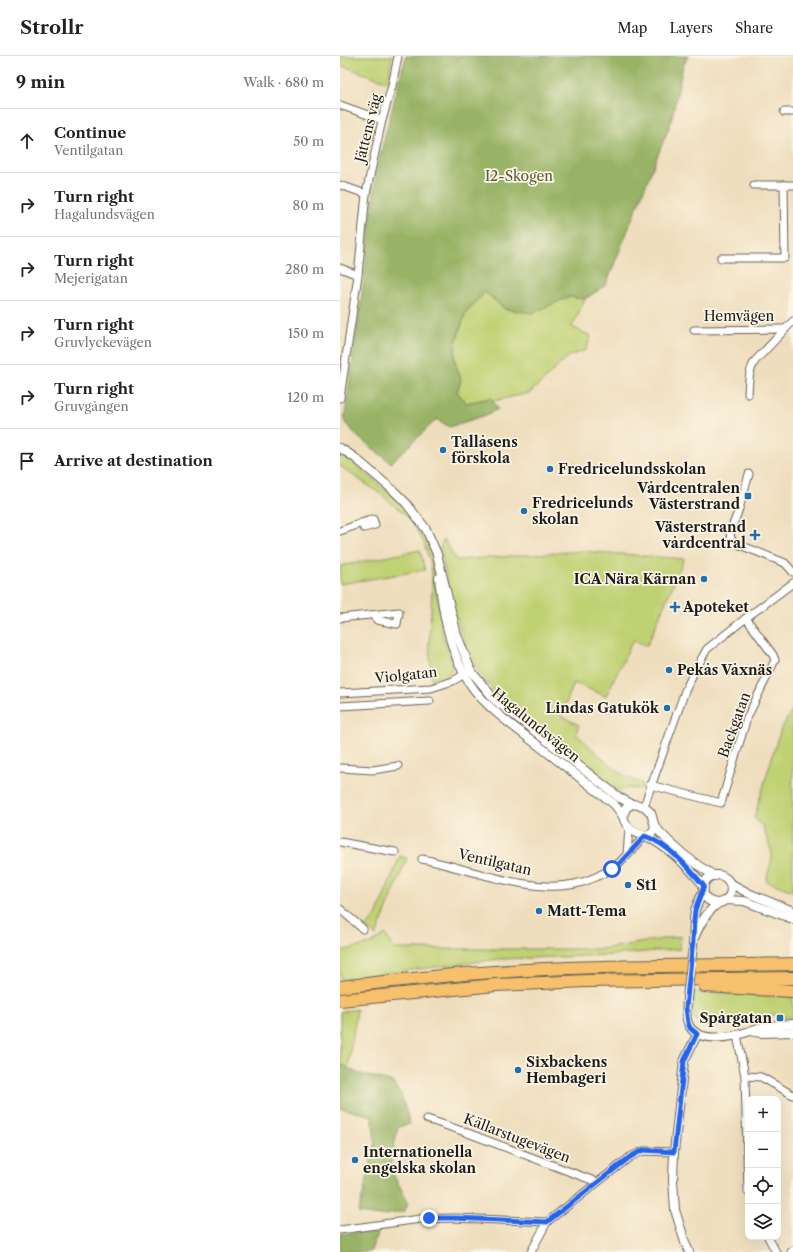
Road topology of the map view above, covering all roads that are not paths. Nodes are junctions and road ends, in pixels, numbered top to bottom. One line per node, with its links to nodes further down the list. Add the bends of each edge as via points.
1 (398, 56): 5 (street, Jättens väg)
2 (340, 105): 5 (street)
3 (784, 112): 4 (street)
4 (793, 112)
5 (382, 120): 10 (street, Jättens väg)
6 (340, 185): 10 (street)
7 (754, 185): 8 (street)
8 (784, 185): 9 (street); 11 (street, via 785,258)
9 (793, 185)
10 (366, 194): 13 (street, Jättens väg)
11 (721, 258)
12 (340, 268): 13 (street)
13 (358, 275): 18 (street, Jättens väg)
14 (793, 320): 15 (street)
15 (784, 329): 16 (street, Hemvägen); 17 (street, via 751,368)
16 (694, 330)
17 (748, 394)
18 (340, 398)
19 (340, 448): 28 (street, Hagalundsvägen, via 378,476 406,503 426,529 441,571 441,598 448,637)
20 (749, 474): 23 (street, via 730,532 731,539 735,543 785,563)
21 (361, 523): 22 (street)
22 (340, 531)
23 (793, 572)
24 (793, 583): 27 (street)
25 (374, 615): 26 (street)
26 (340, 618)
27 (746, 618): 34 (street, via 707,649 693,674); 34 (street, Backgatan, via 775,660 747,718 721,803)
28 (468, 673): 29 (street, Violgatan, via 431,688); 35 (street, Hagalundsvägen, via 495,700 620,798); 37 (street, Hagalundsvägen, via 472,687 498,714 614,804)
29 (340, 693)
30 (430, 701): 31 (street, Violgatan)
31 (340, 706)
32 (398, 766): 33 (street, via 373,770)
33 (340, 768)
34 (650, 785): 36 (street)
35 (632, 804): 36 (street); 37 (street, via 626,808)
36 (644, 806): 38 (street, via 651,813)
37 (623, 816): 39 (street)
38 (655, 827): 40 (street, via 652,833); 45 (street, via 677,849)
39 (629, 828): 40 (street); 43 (street)
40 (646, 836): 43 (street, Ventilgatan); 47 (street, via 672,853)
41 (340, 842): 42 (street)
42 (395, 852)
43 (627, 855): 44 (street, Ventilgatan, via 617,866 603,873 576,884 562,886 520,883)
44 (422, 859)
45 (715, 876): 46 (street, via 723,877); 47 (street, via 708,879)
46 (730, 883): 48 (street, via 731,891 728,898); 50 (street)
47 (704, 887): 48 (street, via 708,899 714,903); 53 (street, via 695,910)
48 (722, 902): 51 (street, via 744,901); 53 (street, via 710,910 703,919)
49 (340, 909): 52 (street)
50 (793, 911)
51 (793, 918)
52 (363, 929)
53 (693, 940): 63 (street, bridge, via 686,1017 690,1028)
54 (793, 964): 57 (highway, via 494,972)
55 (793, 978): 56 (highway)
56 (652, 980): 58 (highway, via 697,986); 59 (highway, via 496,985)
57 (340, 987)
58 (793, 991)
59 (340, 1000)
60 (793, 1024): 61 (street, via 761,1027)
61 (751, 1031): 62 (street); 64 (street)
62 (793, 1032)
63 (697, 1034): 64 (street, via 711,1037); 68 (street, via 684,1061)
64 (737, 1035): 65 (street)
65 (745, 1076): 66 (street, via 761,1077); 69 (street)
66 (793, 1095)
67 (427, 1119): 70 (street, Källarstugevägen)
68 (674, 1152): 70 (street, via 643,1150); 75 (street, via 675,1210)
69 (747, 1168)
70 (597, 1182): 71 (street)
71 (547, 1222): 72 (street, via 420,1218); 74 (street)
72 (340, 1230)
73 (770, 1240): 76 (street)
74 (531, 1252)
75 (689, 1252)
76 (776, 1252)

